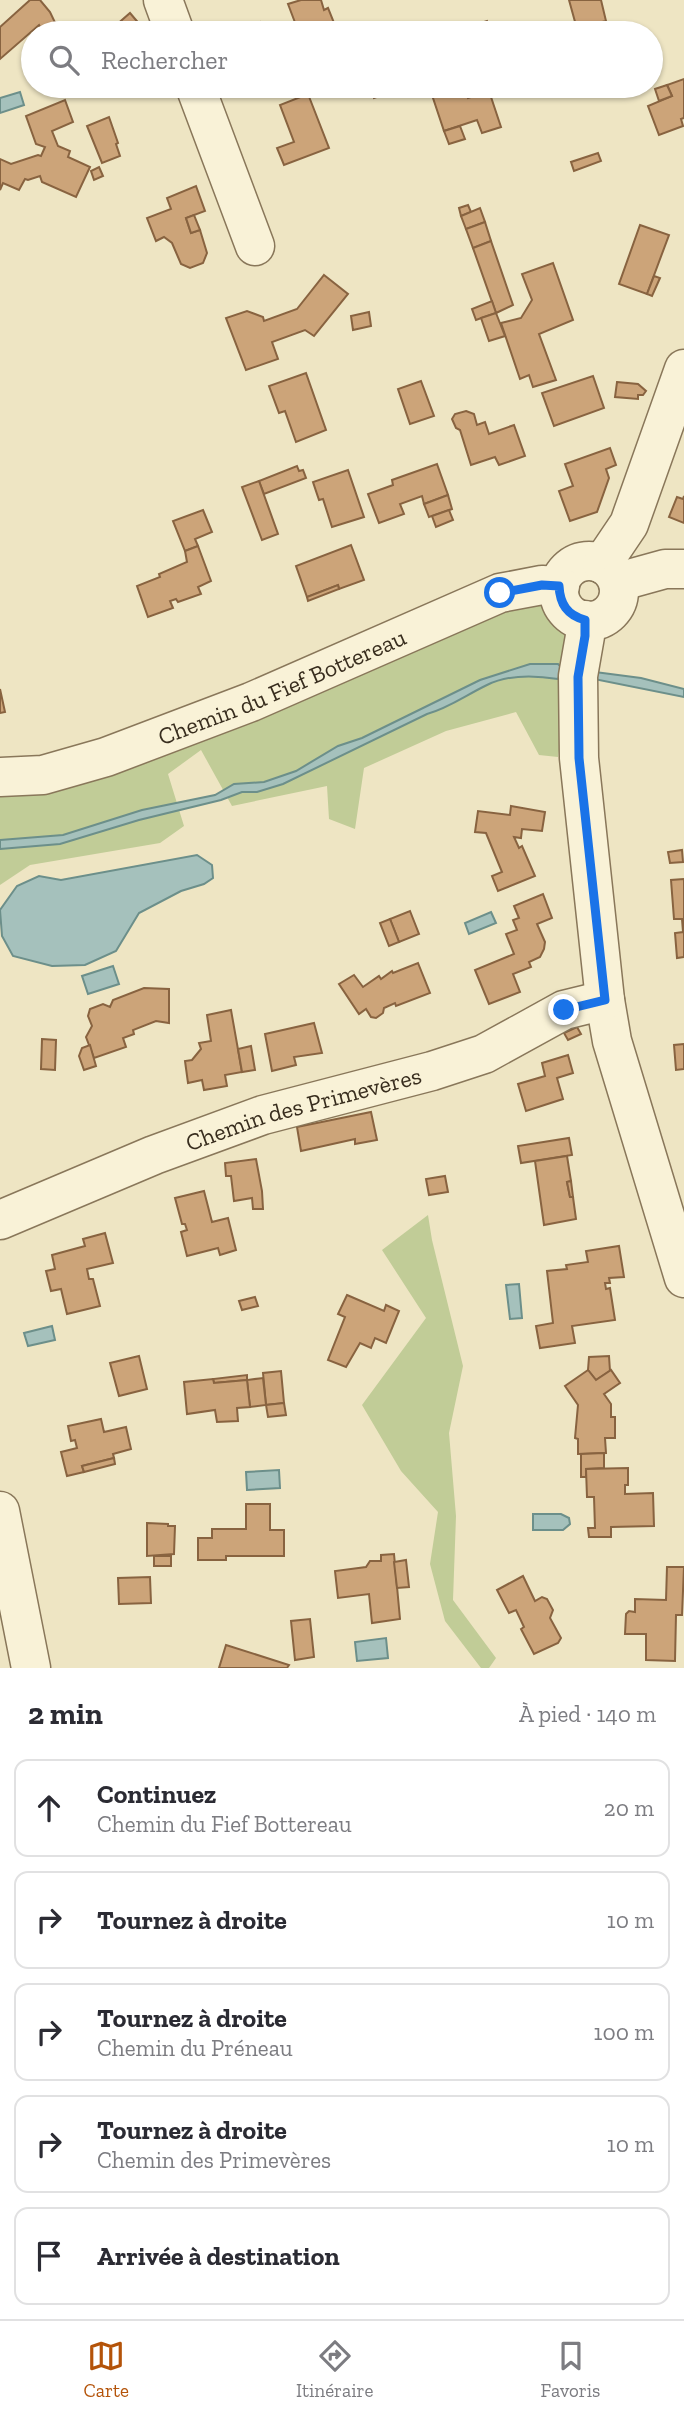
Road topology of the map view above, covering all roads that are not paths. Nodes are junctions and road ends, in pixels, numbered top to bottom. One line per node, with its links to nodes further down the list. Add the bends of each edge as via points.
1 (163, 0): 2 (street)
2 (171, 21)
3 (200, 98): 4 (street)
4 (255, 246)
5 (684, 369): 7 (street)
6 (684, 569): 7 (street)
7 (610, 573): 8 (street, via 593,561 575,564); 9 (street, via 619,592 612,610 604,617)
8 (559, 586): 9 (street, via 563,604 576,618); 10 (street, Chemin du Fief Bottereau, via 500,593 251,702 106,757 43,775)
9 (585, 620): 11 (street, via 578,677 579,758)
10 (0, 777)
11 (605, 1000): 12 (street, Chemin des Primevères, via 564,1010 484,1054 263,1115); 13 (street, via 612,1041)
12 (0, 1220)
13 (684, 1278)
14 (0, 1511): 15 (street)
15 (31, 1668)

